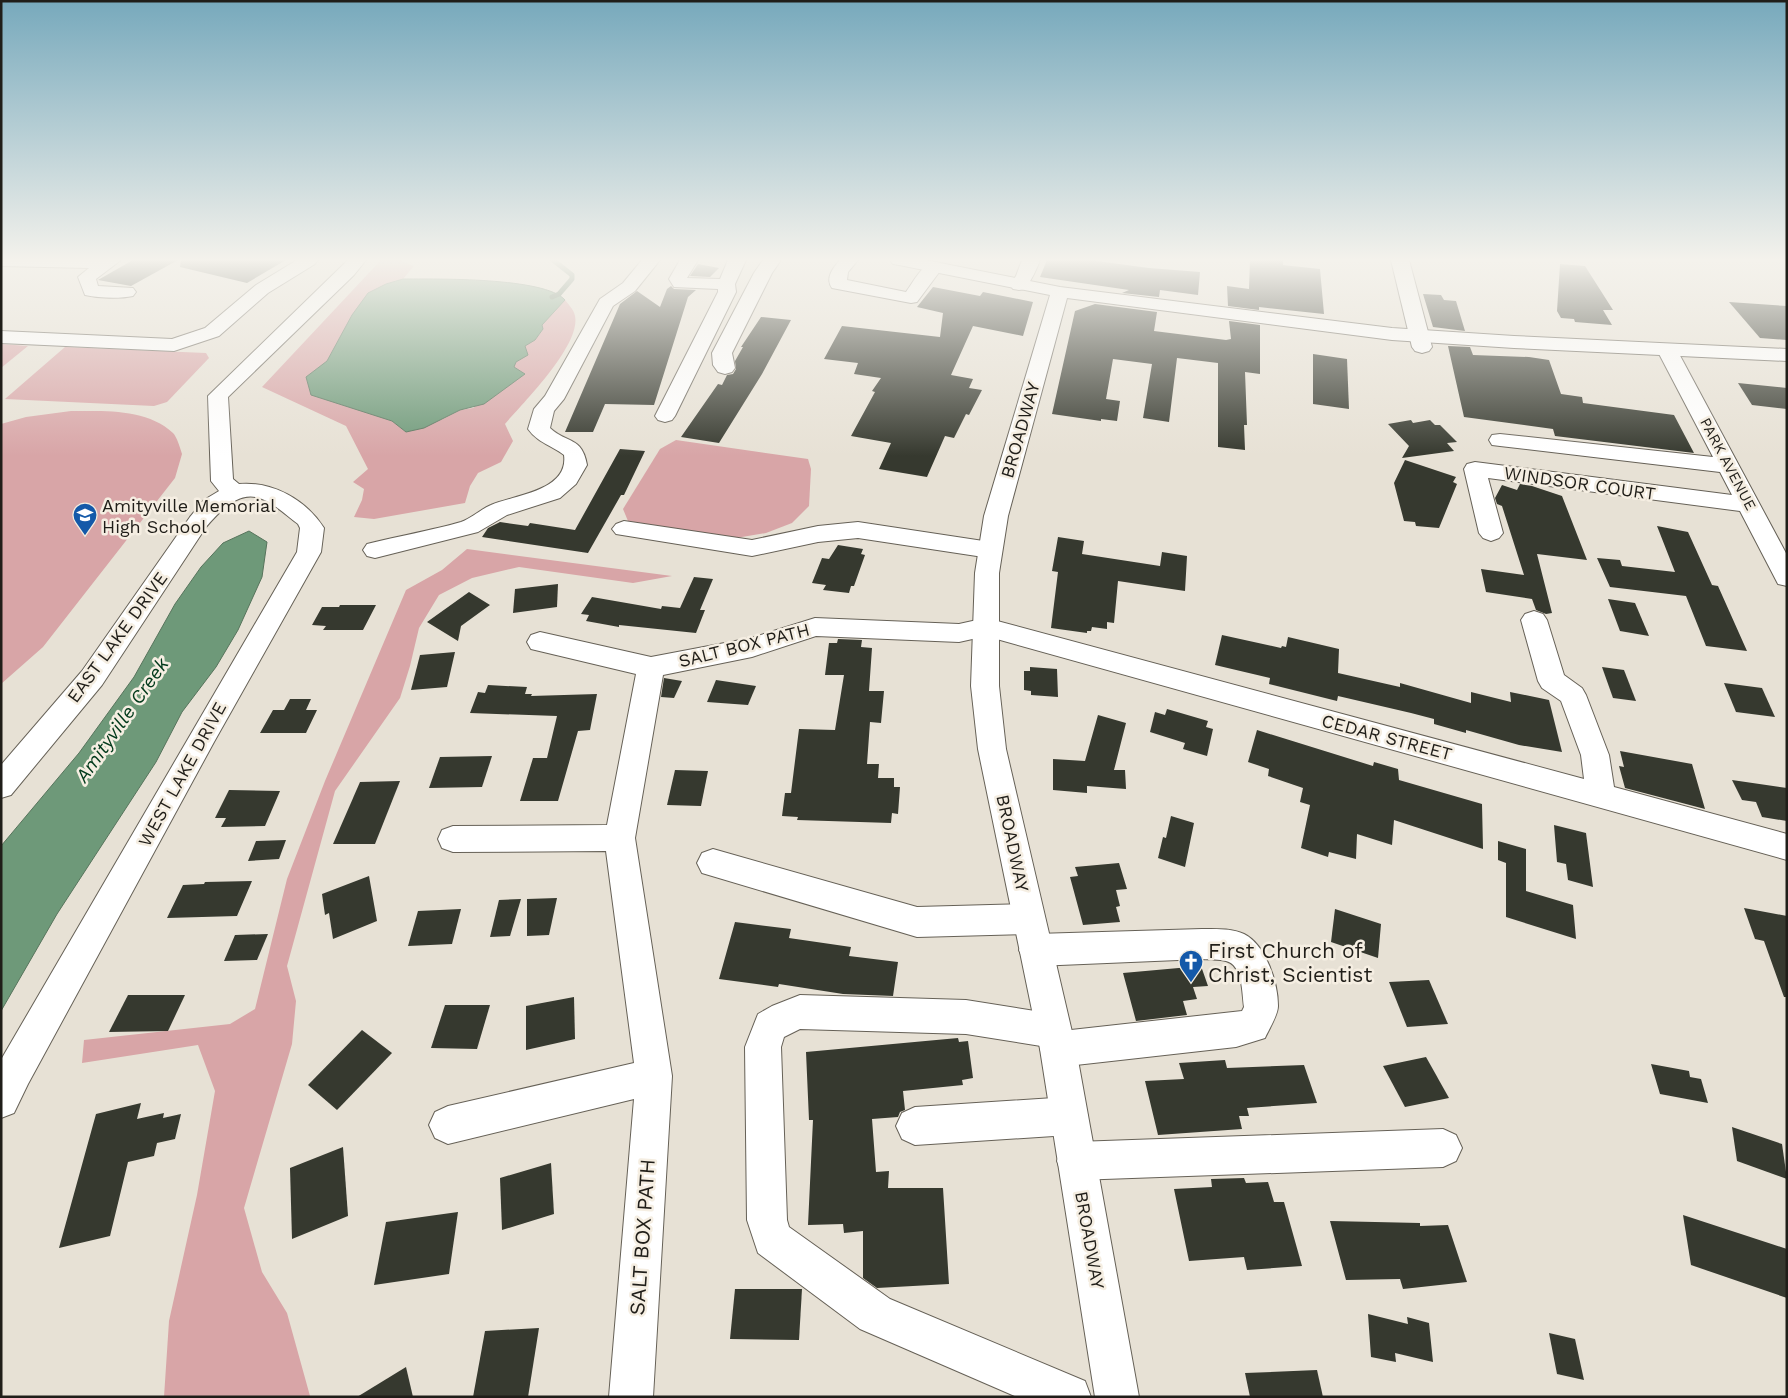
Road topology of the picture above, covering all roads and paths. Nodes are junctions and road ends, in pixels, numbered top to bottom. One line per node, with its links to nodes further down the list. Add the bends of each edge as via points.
1 (220, 325): 9 (street, via 212,332 174,345)
2 (292, 325): 17 (street, via 218,396 222,481)
3 (594, 325): 21 (street, via 554,399 544,409 539,429 549,439 574,453 576,464 568,479 552,493 499,510 470,526)
4 (710, 325): 14 (street)
5 (736, 325): 13 (street, via 722,353)
6 (1051, 325): 22 (street, BROADWAY, via 996,516)
7 (1310, 325): 10 (street)
8 (1417, 325): 10 (street)
9 (1, 337)
10 (1421, 342): 11 (street)
11 (1667, 350): 12 (street); 16 (street, PARK AVENUE)
12 (1787, 355)
13 (725, 368)
14 (665, 416)
15 (1500, 440): 16 (street, WINDSOR COURT)
16 (1728, 466): 18 (street, PARK AVENUE)
17 (234, 492): 28 (street, EAST LAKE DRIVE, via 212,505 198,522 92,678); 37 (street, WEST LAKE DRIVE, via 253,490 269,493 306,518 312,528 309,552)
18 (1750, 505): 20 (street, WINDSOR COURT, via 1475,469); 23 (street, PARK AVENUE)
19 (624, 529): 22 (street, via 752,548 818,534 858,530)
20 (1491, 533)
21 (375, 550)
22 (990, 550): 25 (street, BROADWAY, via 986,573)
23 (1787, 578)
24 (1534, 620): 29 (street, via 1552,681 1572,695 1595,755)
25 (986, 627): 27 (street, SALT BOX PATH, via 959,633 815,627 752,647); 29 (street, CEDAR STREET); 34 (street, BROADWAY, via 985,686 992,749)
26 (540, 642): 27 (street, SALT BOX PATH)
27 (651, 667): 30 (street, SALT BOX PATH)
28 (1, 786)
29 (1601, 796): 32 (street, CEDAR STREET)
30 (620, 838): 31 (street); 36 (street, SALT BOX PATH)
31 (453, 839)
32 (1787, 847)
33 (713, 863): 34 (street, via 917,922)
34 (1033, 935): 35 (street, BROADWAY); 35 (street, via 1234,946 1247,956 1256,975 1261,1007 1253,1026 1236,1030)
35 (1056, 1040): 38 (street, BROADWAY); 44 (street, via 966,1017 800,1012 770,1026 763,1047 768,1220 772,1239 875,1314)
36 (654, 1076): 39 (street); 43 (street, SALT BOX PATH)
37 (1, 1100)
38 (1069, 1116): 40 (street); 42 (street, BROADWAY)
39 (448, 1124)
40 (915, 1126)
41 (1443, 1148): 42 (street)
42 (1076, 1161): 45 (street, BROADWAY)
43 (631, 1397)
44 (1069, 1397)
45 (1117, 1397)

